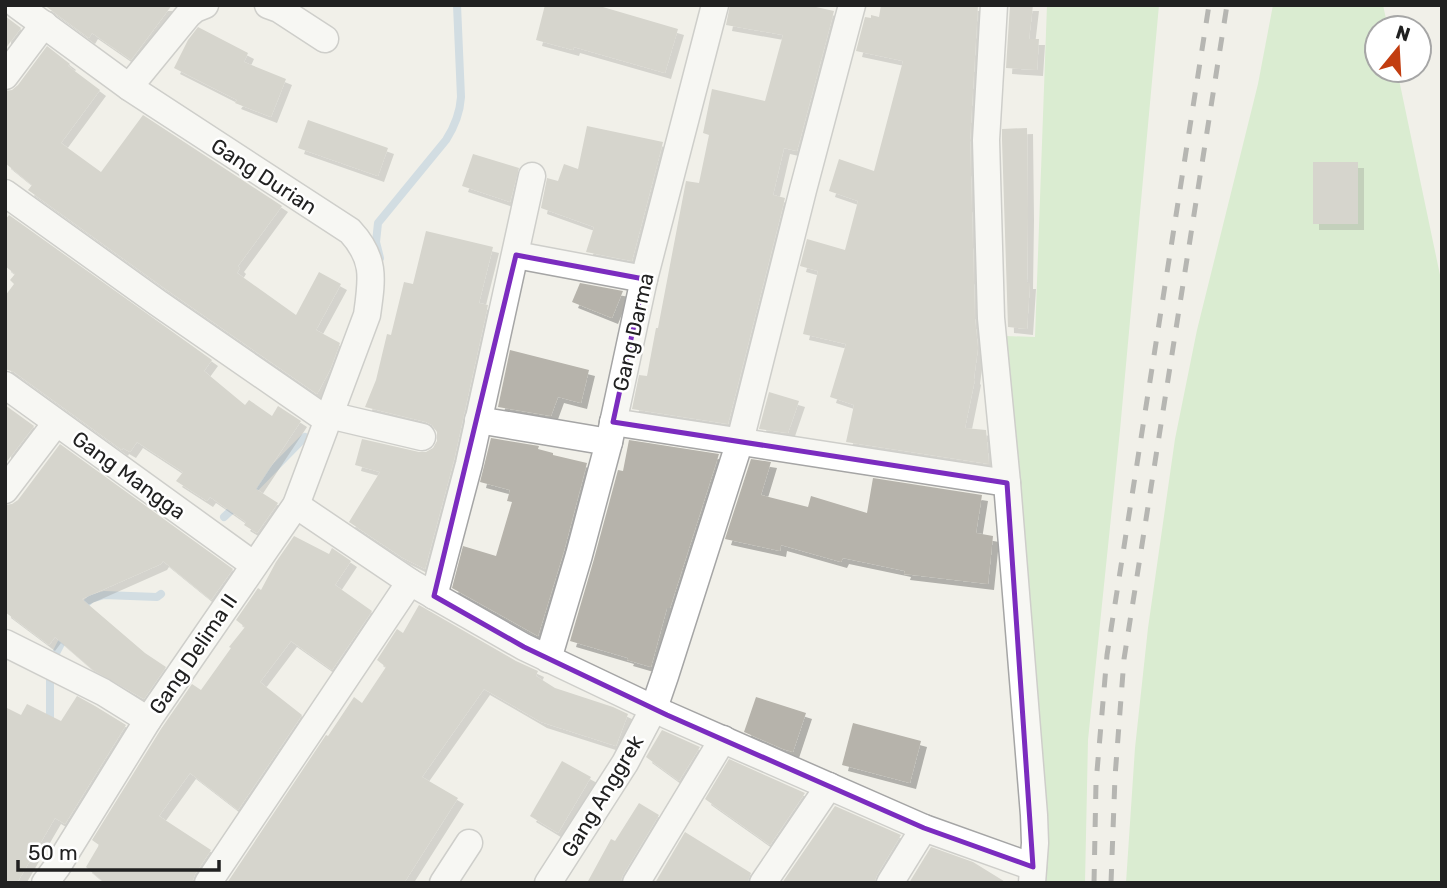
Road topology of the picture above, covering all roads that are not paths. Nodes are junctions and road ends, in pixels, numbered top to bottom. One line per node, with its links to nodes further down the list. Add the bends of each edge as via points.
1 (17, 5): 7 (street, Gang Durian)
2 (205, 5): 10 (street, via 188,15)
3 (268, 5): 8 (street)
4 (715, 5): 14 (street, Gang Darma)
5 (852, 5): 21 (street, Gang Anggrek)
6 (994, 5): 22 (street, via 986,140 991,318)
7 (44, 24): 9 (street); 10 (street, Gang Durian)
8 (325, 39)
9 (5, 76)
10 (129, 87): 16 (street, Gang Durian, via 350,231 361,243 369,258 367,315)
11 (532, 176): 13 (street)
12 (5, 193): 16 (street)
13 (516, 254): 14 (street); 17 (street)
14 (645, 279): 19 (street, Gang Darma)
15 (5, 385): 18 (street, Gang Mangga)
16 (328, 417): 20 (street); 24 (street, Gang Delima II)
17 (478, 420): 19 (street); 27 (street)
18 (56, 422): 23 (street); 25 (street, Gang Mangga)
19 (611, 432): 21 (street); 29 (street, Gang Darma)
20 (422, 437)
21 (740, 441): 22 (street); 30 (street, Gang Anggrek)
22 (1007, 483): 36 (street, via 1034,815)
23 (5, 490)
24 (296, 505): 25 (street, Gang Delima II); 26 (street)
25 (254, 565): 31 (street, Gang Delima II)
26 (410, 582): 27 (street); 38 (street)
27 (434, 596): 29 (street)
28 (5, 643): 31 (street)
29 (548, 659): 30 (street)
30 (654, 708): 32 (street); 40 (street, Gang Anggrek, via 625,763)
31 (148, 720): 37 (street, Gang Delima II)
32 (723, 739): 33 (street); 41 (street)
33 (829, 786): 34 (street); 42 (street)
34 (924, 828): 36 (street); 43 (street)
35 (469, 843): 39 (street)
36 (1032, 877)
37 (45, 883)
38 (208, 883)
39 (443, 883)
40 (548, 883)
41 (636, 883)
42 (763, 883)
43 (890, 883)

